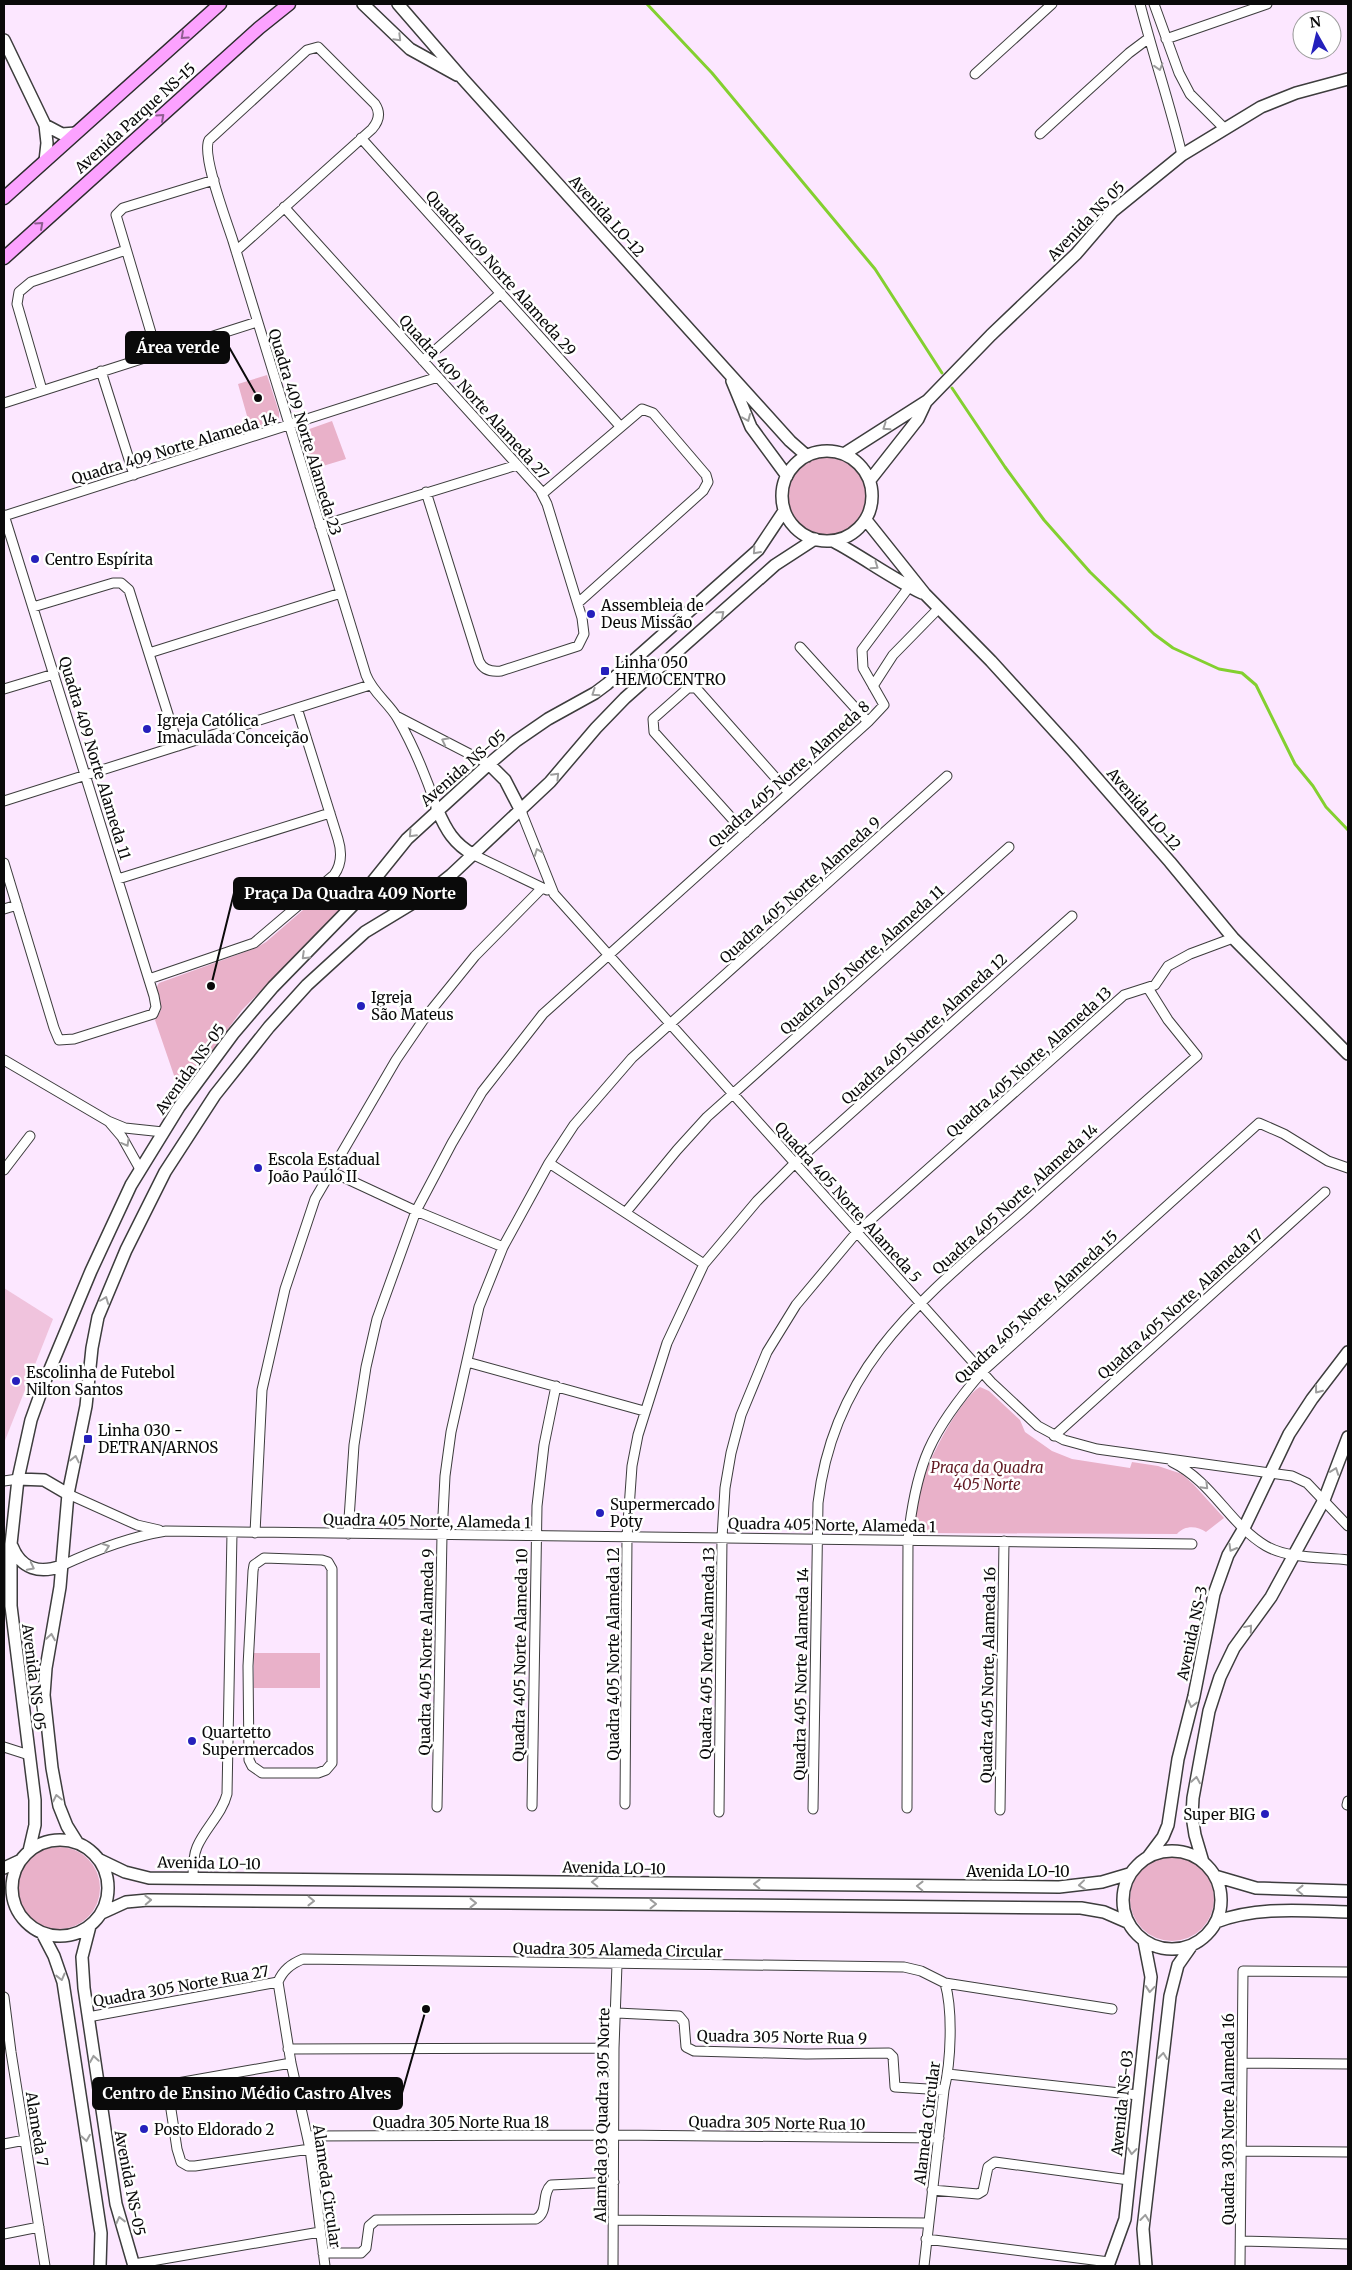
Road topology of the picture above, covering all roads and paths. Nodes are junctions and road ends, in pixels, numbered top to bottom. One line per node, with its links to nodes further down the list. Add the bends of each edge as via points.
1 (220, 4): 17 (main road, Avenida Parque NS-15, one-way to 17)
2 (289, 4): 27 (main road, Avenida Parque NS-15, one-way to 2)
3 (363, 4): 13 (street, Avenida LO-12, one-way to 13, via 410,49)
4 (398, 4): 13 (street, Avenida LO-12)
5 (1052, 4): 12 (street)
6 (1140, 4): 9 (street)
7 (1154, 4): 10 (street)
8 (1267, 4): 10 (street)
9 (1149, 38): 18 (street); 20 (street, one-way to 20, via 1170,102)
10 (1166, 39): 16 (street, via 1190,94)
11 (4, 40): 15 (street)
12 (975, 74)
13 (463, 79): 33 (street, Avenida LO-12)
14 (1348, 80): 16 (street, Avenida NS 05, via 1296,93)
15 (45, 125): 17 (street, via 60,134); 21 (street)
16 (1224, 128): 20 (street, Avenida NS 05)
17 (76, 133): 21 (main road, Avenida Parque NS-15)
18 (1040, 134)
19 (362, 138): 22 (street, Quadra 409 Norte Alameda 23, via 375,125 379,114 375,104 322,49 315,47 307,50 209,140 207,146); 24 (street); 28 (street, Quadra 409 Norte Alameda 29)
20 (1182, 155): 36 (street, Avenida NS 05, via 1112,211 1076,254)
21 (45, 161): 23 (main road, Avenida Parque NS-15)
22 (214, 180): 25 (street, via 123,208 117,213 117,222); 26 (street, Quadra 409 Norte Alameda 23)
23 (4, 198)
24 (284, 207): 26 (street); 31 (street, Quadra 409 Norte Alameda 27)
25 (126, 250): 30 (street); 35 (street, via 31,282 21,289 19,310)
26 (236, 251): 29 (street, Quadra 409 Norte Alameda 23)
27 (4, 258)
28 (501, 293): 31 (street); 39 (street, Quadra 409 Norte Alameda 29)
29 (257, 322): 30 (street); 38 (street, Quadra 409 Norte Alameda 23)
30 (157, 353): 32 (street)
31 (423, 361): 34 (street, Quadra 409 Norte Alameda 27)
32 (101, 371): 35 (street); 43 (street)
33 (728, 373): 41 (street, Avenida LO-12); 44 (street, Avenida LO-12, one-way to 44, via 751,427)
34 (438, 377): 38 (street, Quadra 409 Norte Alameda 14); 42 (street, Quadra 409 Norte Alameda 27)
35 (42, 390): 37 (street)
36 (927, 401): 40 (street, Avenida NS 05, one-way to 40); 45 (street, Avenida NS 05, via 918,418)
37 (4, 403)
38 (289, 426): 43 (street, Quadra 409 Norte Alameda 14); 51 (street, Quadra 409 Norte Alameda 23)
39 (620, 426): 47 (street); 57 (street, via 637,411 645,409 653,413 702,469 708,482 703,491)
40 (844, 454): 41 (street, via 825,452); 45 (street, via 855,460)
41 (807, 456): 44 (street, via 795,464)
42 (517, 464): 46 (street); 47 (street, Quadra 409 Norte Alameda 27)
43 (134, 475): 49 (street, Quadra 409 Norte Alameda 14)
44 (787, 476): 48 (street, via 782,489)
45 (870, 480): 50 (street, via 872,507)
46 (426, 492): 51 (street); 57 (street, Quadra 409 Norte Alameda 27, via 479,661 488,670 501,671 580,645 584,625)
47 (542, 494): 57 (street, Quadra 409 Norte Alameda 27)
48 (784, 511): 52 (street, via 795,528); 70 (street, Avenida NS-05, one-way to 70, via 758,550 607,684 536,726)
49 (4, 515): 58 (street, Quadra 409 Norte Alameda 11)
50 (866, 520): 53 (street, via 846,538); 56 (street, Avenida LO-12)
51 (320, 526): 55 (street, Quadra 409 Norte Alameda 23)
52 (815, 539): 53 (street); 76 (street, Avenida NS-05, one-way to 52, via 625,698 775,565)
53 (833, 541): 54 (street, Avenida LO-12, one-way to 54)
54 (909, 587): 56 (street, Avenida LO-12); 64 (street, Quadra 405 Norte, Alameda 8, via 862,650 862,668)
55 (341, 593): 61 (street); 63 (street, Quadra 409 Norte Alameda 23)
56 (925, 594): 59 (street, Avenida LO-12)
57 (578, 603)
58 (34, 607): 61 (street, via 121,583 129,590); 62 (street, Quadra 409 Norte Alameda 11)
59 (938, 608): 64 (street, via 893,655); 88 (street, Avenida LO-12, via 1073,751)
60 (800, 647): 68 (street)
61 (149, 652): 69 (street)
62 (54, 674): 65 (street); 71 (street, Quadra 409 Norte Alameda 11)
63 (370, 685): 66 (street); 67 (street, Quadra 409 Norte Alameda 23)
64 (873, 686): 68 (street, Quadra 405 Norte, Alameda 8, via 884,705)
65 (4, 690)
66 (297, 708): 69 (street); 77 (street)
67 (397, 717): 70 (street, Quadra 409 Norte Alameda 23, one-way to 67); 75 (street, Quadra 409 Norte Alameda 23)
68 (868, 722): 73 (street, Quadra 405 Norte, Alameda 8)
69 (178, 746): 71 (street)
70 (489, 764): 75 (street, Avenida NS-05); 76 (street, via 505,780)
71 (86, 775): 74 (street); 82 (street, Quadra 409 Norte Alameda 11)
72 (947, 776): 92 (street, Quadra 405 Norte, Alameda 9)
73 (789, 793): 78 (street, Quadra 405 Norte, Alameda 8); 78 (street, via 696,688 688,688 653,719 654,732)
74 (4, 801)
75 (437, 809): 80 (street, via 451,837); 99 (street, Avenida NS-05, one-way to 99, via 407,839 351,909 249,1015)
76 (521, 811): 80 (street, Avenida NS-05); 84 (street, one-way to 76)
77 (330, 813): 82 (street); 90 (street, via 340,848 340,865 334,875 254,943)
78 (745, 833): 89 (street, Quadra 405 Norte, Alameda 8)
79 (1009, 847): 97 (street, Quadra 405 Norte, Alameda 11)
80 (474, 855): 83 (street); 125 (street, Avenida NS-05, one-way to 80, via 86,1406 98,1317 151,1198 182,1142 247,1054 307,985 353,941 381,920 436,888)
81 (4, 863): 85 (street)
82 (118, 879): 90 (street, Quadra 409 Norte Alameda 11)
83 (542, 888): 84 (street); 106 (street, via 475,956 424,1020 396,1060)
84 (554, 894): 89 (street, Quadra 405 Norte, Alameda 5)
85 (16, 905): 86 (street); 90 (street, Quadra 409 Norte Alameda 11, via 59,1040 74,1039 153,1014 155,1001)
86 (4, 909)
87 (1072, 916): 102 (street, Quadra 405 Norte, Alameda 12)
88 (1233, 938): 91 (street, Quadra 405 Norte, Alameda 13, via 1168,966 1155,985); 93 (street, Avenida LO-12)
89 (609, 955): 92 (street, Quadra 405 Norte, Alameda 5); 108 (street, Quadra 405 Norte, Alameda 8, via 544,1014 482,1092)
90 (149, 979)
91 (1148, 988): 110 (street, Quadra 405 Norte, Alameda 13, via 1124,995); 113 (street, Quadra 405 Norte, Alameda 14, via 1197,1056)
92 (670, 1024): 97 (street, Quadra 405 Norte, Alameda 5); 101 (street, Quadra 405 Norte Alameda 9, via 632,1058 604,1090 574,1125)
93 (1339, 1046): 94 (street, Avenida LO-12); 96 (street, Avenida LO-12)
94 (1348, 1054)
95 (4, 1060): 98 (street)
96 (1348, 1062)
97 (733, 1094): 102 (street, Quadra 405 Norte, Alameda 5); 109 (street, Quadra 405 Norte, Alameda 11, via 677,1150)
98 (108, 1121): 99 (street, via 125,1128); 104 (street, one-way to 104, via 122,1137)
99 (163, 1132): 104 (street, Avenida NS-05)
100 (30, 1136): 105 (street)
101 (549, 1163): 109 (street); 111 (street, Quadra 405 Norte Alameda 9)
102 (795, 1163): 110 (street, Quadra 405 Norte, Alameda 5); 112 (street, Quadra 405 Norte Alameda 12, via 757,1201)
103 (1348, 1168): 116 (street, Quadra 405 Norte, Alameda 15, via 1328,1161 1259,1123)
104 (140, 1169): 123 (street, Avenida NS-05, via 45,1381)
105 (4, 1170)
106 (330, 1171): 108 (street); 131 (street, via 315,1198 285,1289 262,1390)
107 (1325, 1192): 119 (street, Quadra 405 Norte, Alameda 17)
108 (416, 1211): 111 (street); 132 (street, Quadra 405 Norte, Alameda 8, via 377,1320 366,1367 354,1445)
109 (626, 1212): 112 (street)
110 (857, 1232): 113 (street, Quadra 405 Norte, Alameda 5); 136 (street, Quadra 405 Norte Alameda 13, via 796,1305 761,1365 732,1448)
111 (503, 1247): 115 (street, Quadra 405 Norte Alameda 9, via 479,1307)
112 (704, 1264): 118 (street, Quadra 405 Norte Alameda 12, via 667,1344)
113 (920, 1303): 116 (street, Quadra 405 Norte, Alameda 5); 137 (street, Quadra 405 Norte, Alameda 14, via 873,1356 844,1407 823,1471)
114 (1348, 1352): 122 (street, Avenida NS-3, one-way to 122, via 1312,1398)
115 (467, 1362): 117 (street); 133 (street, Quadra 405 Norte Alameda 9, via 451,1432)
116 (982, 1372): 119 (street, Quadra 405 Norte, Alameda 5, via 1024,1414); 138 (street, Quadra 405 Norte, Alameda 15, via 948,1414 928,1449 915,1488)
117 (556, 1386): 118 (street); 134 (street, Quadra 405 Norte Alameda 10, via 539,1478)
118 (644, 1411): 135 (street, Quadra 405 Norte Alameda 12, via 632,1466)
119 (1054, 1436): 121 (street, Quadra 405 Norte, Alameda 5, via 1085,1446)
120 (1348, 1437): 126 (street, Avenida NS-3, one-way to 120)
121 (1165, 1459): 122 (street, Quadra 405 Norte, Alameda 5); 128 (street, Quadra 405 Norte, Alameda 5, one-way to 128, via 1195,1476)
122 (1270, 1473): 126 (street, Quadra 405 Norte, Alameda 5, via 1301,1479); 128 (street, Avenida NS-3)
123 (18, 1479): 124 (street); 125 (street, via 44,1480); 140 (street, Avenida NS-05)
124 (4, 1481)
125 (68, 1494): 129 (street, via 137,1525); 144 (street, Avenida NS-05)
126 (1324, 1500): 127 (street, Quadra 405 Norte, Alameda 5); 142 (street, Avenida NS-3)
127 (1348, 1526)
128 (1244, 1528): 142 (street, Quadra 405 Norte, Alameda 5, via 1267,1546); 158 (street, Avenida NS-3, one-way to 158, via 1228,1555 1214,1594 1178,1759 1168,1825)
129 (166, 1532): 130 (street, Quadra 405 Norte, Alameda 1); 144 (street, one-way to 129, via 141,1535)
130 (232, 1533): 131 (street, Quadra 405 Norte, Alameda 1); 145 (street)
131 (256, 1533): 132 (street, Quadra 405 Norte, Alameda 1)
132 (348, 1534): 133 (street, Quadra 405 Norte, Alameda 1)
133 (442, 1535): 134 (street, Quadra 405 Norte, Alameda 1); 151 (street, Quadra 405 Norte Alameda 9)
134 (536, 1536): 135 (street, Quadra 405 Norte, Alameda 1); 150 (street, Quadra 405 Norte Alameda 10)
135 (627, 1537): 136 (street, Quadra 405 Norte, Alameda 1); 149 (street, Quadra 405 Norte Alameda 12)
136 (722, 1538): 137 (street, Quadra 405 Norte, Alameda 1); 155 (street, Quadra 405 Norte Alameda 13)
137 (816, 1539): 138 (street, Quadra 405 Norte, Alameda 1); 153 (street, Quadra 405 Norte Alameda 14)
138 (908, 1540): 139 (street, Quadra 405 Norte, Alameda 1); 152 (street, Quadra 405 Norte, Alameda 15)
139 (1004, 1541): 141 (street, Quadra 405 Norte, Alameda 1); 154 (street, Quadra 405 Norte, Alameda 16)
140 (8, 1542): 144 (street, one-way to 144, via 16,1556 34,1570); 148 (street, Avenida NS-05, via 10,1606)
141 (1192, 1544)
142 (1294, 1554): 143 (street, Quadra 405 Norte, Alameda 5); 161 (street, Avenida NS-3, one-way to 142, via 1192,1816 1209,1712 1227,1660 1264,1608)
143 (1348, 1560)
144 (61, 1566): 156 (street, Avenida NS-05, one-way to 144, via 59,1806 44,1709 45,1673)
145 (230, 1666): 146 (street); 165 (street, via 227,1794 197,1846)
146 (248, 1666): 146 (street, via 254,1565 264,1558 328,1562 332,1569 333,1704 332,1763 326,1770 318,1773 262,1772 252,1766 249,1760)
147 (4, 1747): 148 (street)
148 (29, 1755): 157 (street, Avenida NS-05, via 35,1808)
149 (625, 1804)
150 (532, 1806)
151 (436, 1807)
152 (907, 1808)
153 (813, 1809)
154 (1000, 1810)
155 (719, 1812)
156 (77, 1842): 157 (street, via 50,1840); 159 (street, Avenida NS-05)
157 (29, 1851): 160 (street)
158 (1148, 1857): 161 (street, Avenida NS-3, via 1177,1851 1191,1854); 163 (street, Avenida NS-3)
159 (100, 1860): 165 (street, Avenida LO-10, via 141,1877); 168 (street, Avenida NS-05, via 109,1888)
160 (19, 1861): 162 (street); 170 (street, via 11,1887)
161 (1203, 1862): 164 (street, Avenida NS-3)
162 (4, 1868)
163 (1129, 1874): 165 (street, Avenida LO-10, one-way to 165, via 1108,1881 1059,1887); 171 (street, via 1122,1898)
164 (1215, 1876): 166 (street, one-way to 164, via 1256,1888); 172 (street, Avenida NS-3, via 1221,1899)
165 (193, 1878)
166 (1348, 1891)
167 (4, 1906): 170 (street)
168 (102, 1912): 171 (street, one-way to 171, via 126,1902 148,1900 751,1904 1082,1908 1104,1912); 173 (street, Avenida NS-05)
169 (1348, 1912): 172 (street, via 1251,1912)
170 (18, 1913): 174 (street, via 28,1925)
171 (1127, 1922): 175 (street)
172 (1216, 1922): 176 (street, via 1208,1934)
173 (90, 1926): 174 (street, Avenida NS-05, via 70,1935); 184 (street, Avenida NS-05, via 82,1957)
174 (42, 1933): 217 (street, one-way to 217, via 63,1982 101,2233)
175 (1144, 1941): 176 (street, via 1168,1949); 193 (street, Avenida NS-03, one-way to 193, via 1151,1977)
176 (1192, 1945): 221 (street, one-way to 176, via 1143,2229 1170,1996 1178,1966)
177 (617, 1964): 179 (street, Quadra 305 Alameda Circular, via 303,1960 289,1966); 180 (street, Quadra 305 Alameda Circular, via 904,1967); 183 (street, Alameda 03 Quadra 305 Norte)
178 (1348, 1972): 189 (street, Quadra 303 Norte Alameda 16, via 1243,1971)
179 (278, 1982): 184 (street, Quadra 305 Norte Rua 27); 186 (street, Alameda Circular)
180 (945, 1983): 182 (street, Quadra 305 Alameda Circular); 191 (street, Alameda Circular, via 950,1998)
181 (4, 1997): 187 (street, Alameda 7)
182 (1112, 2009)
183 (617, 2013): 185 (street, Alameda 03 Quadra 305 Norte); 192 (street, Quadra 305 Norte Rua 9, via 679,2016 684,2022 686,2047 694,2051 889,2053 893,2057 895,2087)
184 (88, 2017): 215 (street, Avenida NS-05, one-way to 184, via 118,2210)
185 (614, 2048): 186 (street); 194 (street, Alameda 03 Quadra 305 Norte)
186 (288, 2049): 188 (street, Alameda Circular)
187 (7, 2052): 197 (street, Alameda 7)
188 (291, 2063): 195 (street, Alameda Circular); 199 (street, via 172,2084 168,2090 177,2149 181,2162 188,2166)
189 (1243, 2063): 190 (street); 200 (street, Quadra 303 Norte Alameda 16)
190 (1348, 2064)
191 (948, 2074): 192 (street, Alameda Circular); 193 (street)
192 (944, 2090): 196 (street, Alameda Circular)
193 (1138, 2095): 202 (street, Avenida NS-03, one-way to 202)
194 (614, 2135): 195 (street, Quadra 305 Norte Rua 18); 196 (street, Quadra 305 Norte Rua 10); 203 (street, Alameda 03 Quadra 305 Norte)
195 (308, 2136): 199 (street, Alameda Circular)
196 (939, 2138): 204 (street, Alameda Circular)
197 (25, 2140): 198 (street); 207 (street, Alameda 7)
198 (4, 2144)
199 (310, 2149): 208 (street, Alameda Circular)
200 (1243, 2150): 201 (street); 211 (street, Quadra 303 Norte Alameda 16)
201 (1348, 2152)
202 (1129, 2180): 204 (street, via 995,2162 988,2167 983,2191 978,2194); 214 (street, Avenida NS-03, via 1123,2229)
203 (614, 2182): 205 (street, Alameda 03 Quadra 305 Norte); 213 (street, via 551,2185 546,2191 543,2212 536,2219 376,2220 369,2226 366,2248 361,2253)
204 (932, 2190): 206 (street, Alameda Circular)
205 (615, 2220): 206 (street); 219 (street, Alameda 03 Quadra 305 Norte)
206 (928, 2223): 210 (street, Alameda Circular)
207 (40, 2227): 209 (street); 216 (street, Alameda 7)
208 (320, 2232): 213 (street, Alameda Circular); 215 (street)
209 (4, 2234)
210 (926, 2239): 214 (street); 220 (street, Alameda Circular)
211 (1241, 2241): 212 (street); 222 (street, Quadra 303 Norte Alameda 16)
212 (1348, 2244)
213 (323, 2253): 218 (street, Alameda Circular)
214 (1108, 2264)
215 (134, 2265)
216 (45, 2266)
217 (100, 2266)
218 (325, 2266)
219 (614, 2266)
220 (924, 2266)
221 (1146, 2266)
222 (1240, 2266)

